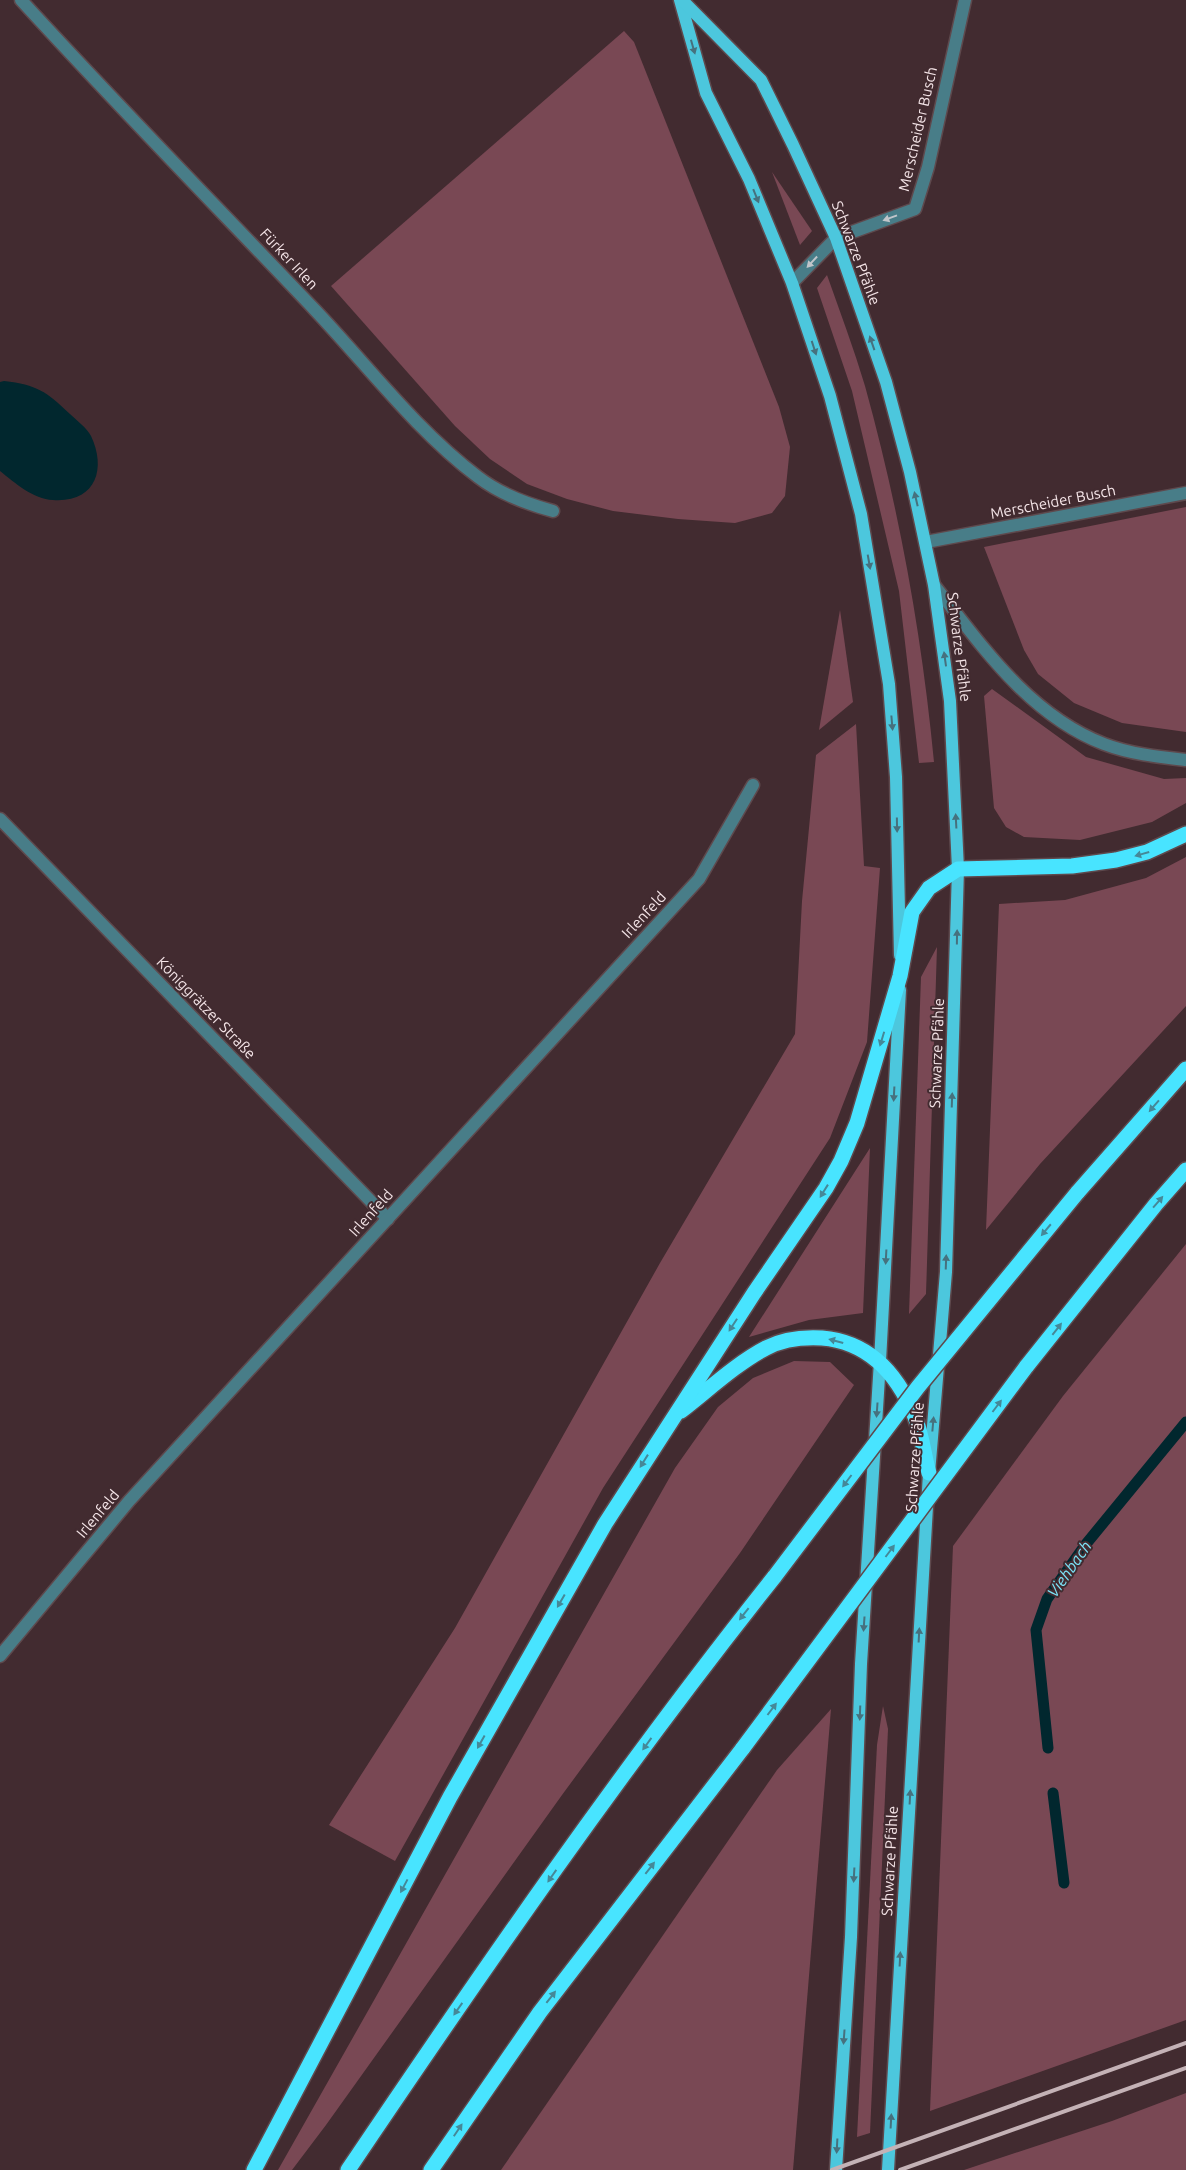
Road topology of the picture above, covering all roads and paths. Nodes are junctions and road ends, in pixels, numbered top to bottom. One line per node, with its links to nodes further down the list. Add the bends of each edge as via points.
1 (21, 0): 7 (street, Fürker Irlen, via 432,437 479,478 522,502)
2 (681, 0): 4 (main road, Schwarze Pfähle, via 761,80); 5 (main road, Schwarze Pfähle, one-way to 5, via 706,94 749,179)
3 (964, 0): 4 (street, Merscheider Busch, one-way to 4, via 928,167 915,209)
4 (836, 238): 5 (street, Merscheider Busch, one-way to 5); 8 (main road, Schwarze Pfähle, one-way to 4, via 886,382)
5 (792, 283): 15 (main road, Schwarze Pfähle, one-way to 15, via 830,396 861,514 886,662 894,750)
6 (1186, 493): 8 (street, Merscheider Busch)
7 (553, 511)
8 (926, 542): 9 (main road, Schwarze Pfähle)
9 (934, 585): 10 (street, via 1014,683 1055,718 1106,745); 14 (main road, Schwarze Pfähle, one-way to 9, via 950,702)
10 (1186, 760)
11 (753, 785): 18 (street, Irlenfeld, via 699,879)
12 (0, 819): 18 (street, Königgrätzer Straße)
13 (1186, 834): 14 (highway, one-way to 14, via 1148,852 1116,860 1072,866)
14 (958, 869): 15 (highway, via 929,888 912,912); 21 (main road, Schwarze Pfähle, one-way to 14, via 946,1272)
15 (900, 976): 19 (main road, Schwarze Pfähle, one-way to 19); 20 (highway, one-way to 20, via 857,1123 841,1161)
16 (1186, 1069): 24 (highway, one-way to 24, bridge, via 1077,1193 918,1388 694,1678)
17 (1186, 1170): 25 (highway, one-way to 17, bridge, via 540,2012 1026,1367)
18 (388, 1219): 22 (street, Irlenfeld, via 129,1502)
19 (880, 1361): 20 (highway, one-way to 20, via 834,1339 811,1337 767,1347); 21 (highway, via 900,1386 916,1418); 26 (main road, Schwarze Pfähle, one-way to 26, via 861,1664 855,1860)
20 (670, 1420): 23 (highway, one-way to 23, via 600,1532 455,1789)
21 (929, 1473): 27 (main road, Schwarze Pfähle, one-way to 21)
22 (0, 1656)
23 (254, 2170)
24 (348, 2170)
25 (431, 2170)
26 (836, 2170)
27 (888, 2170)

